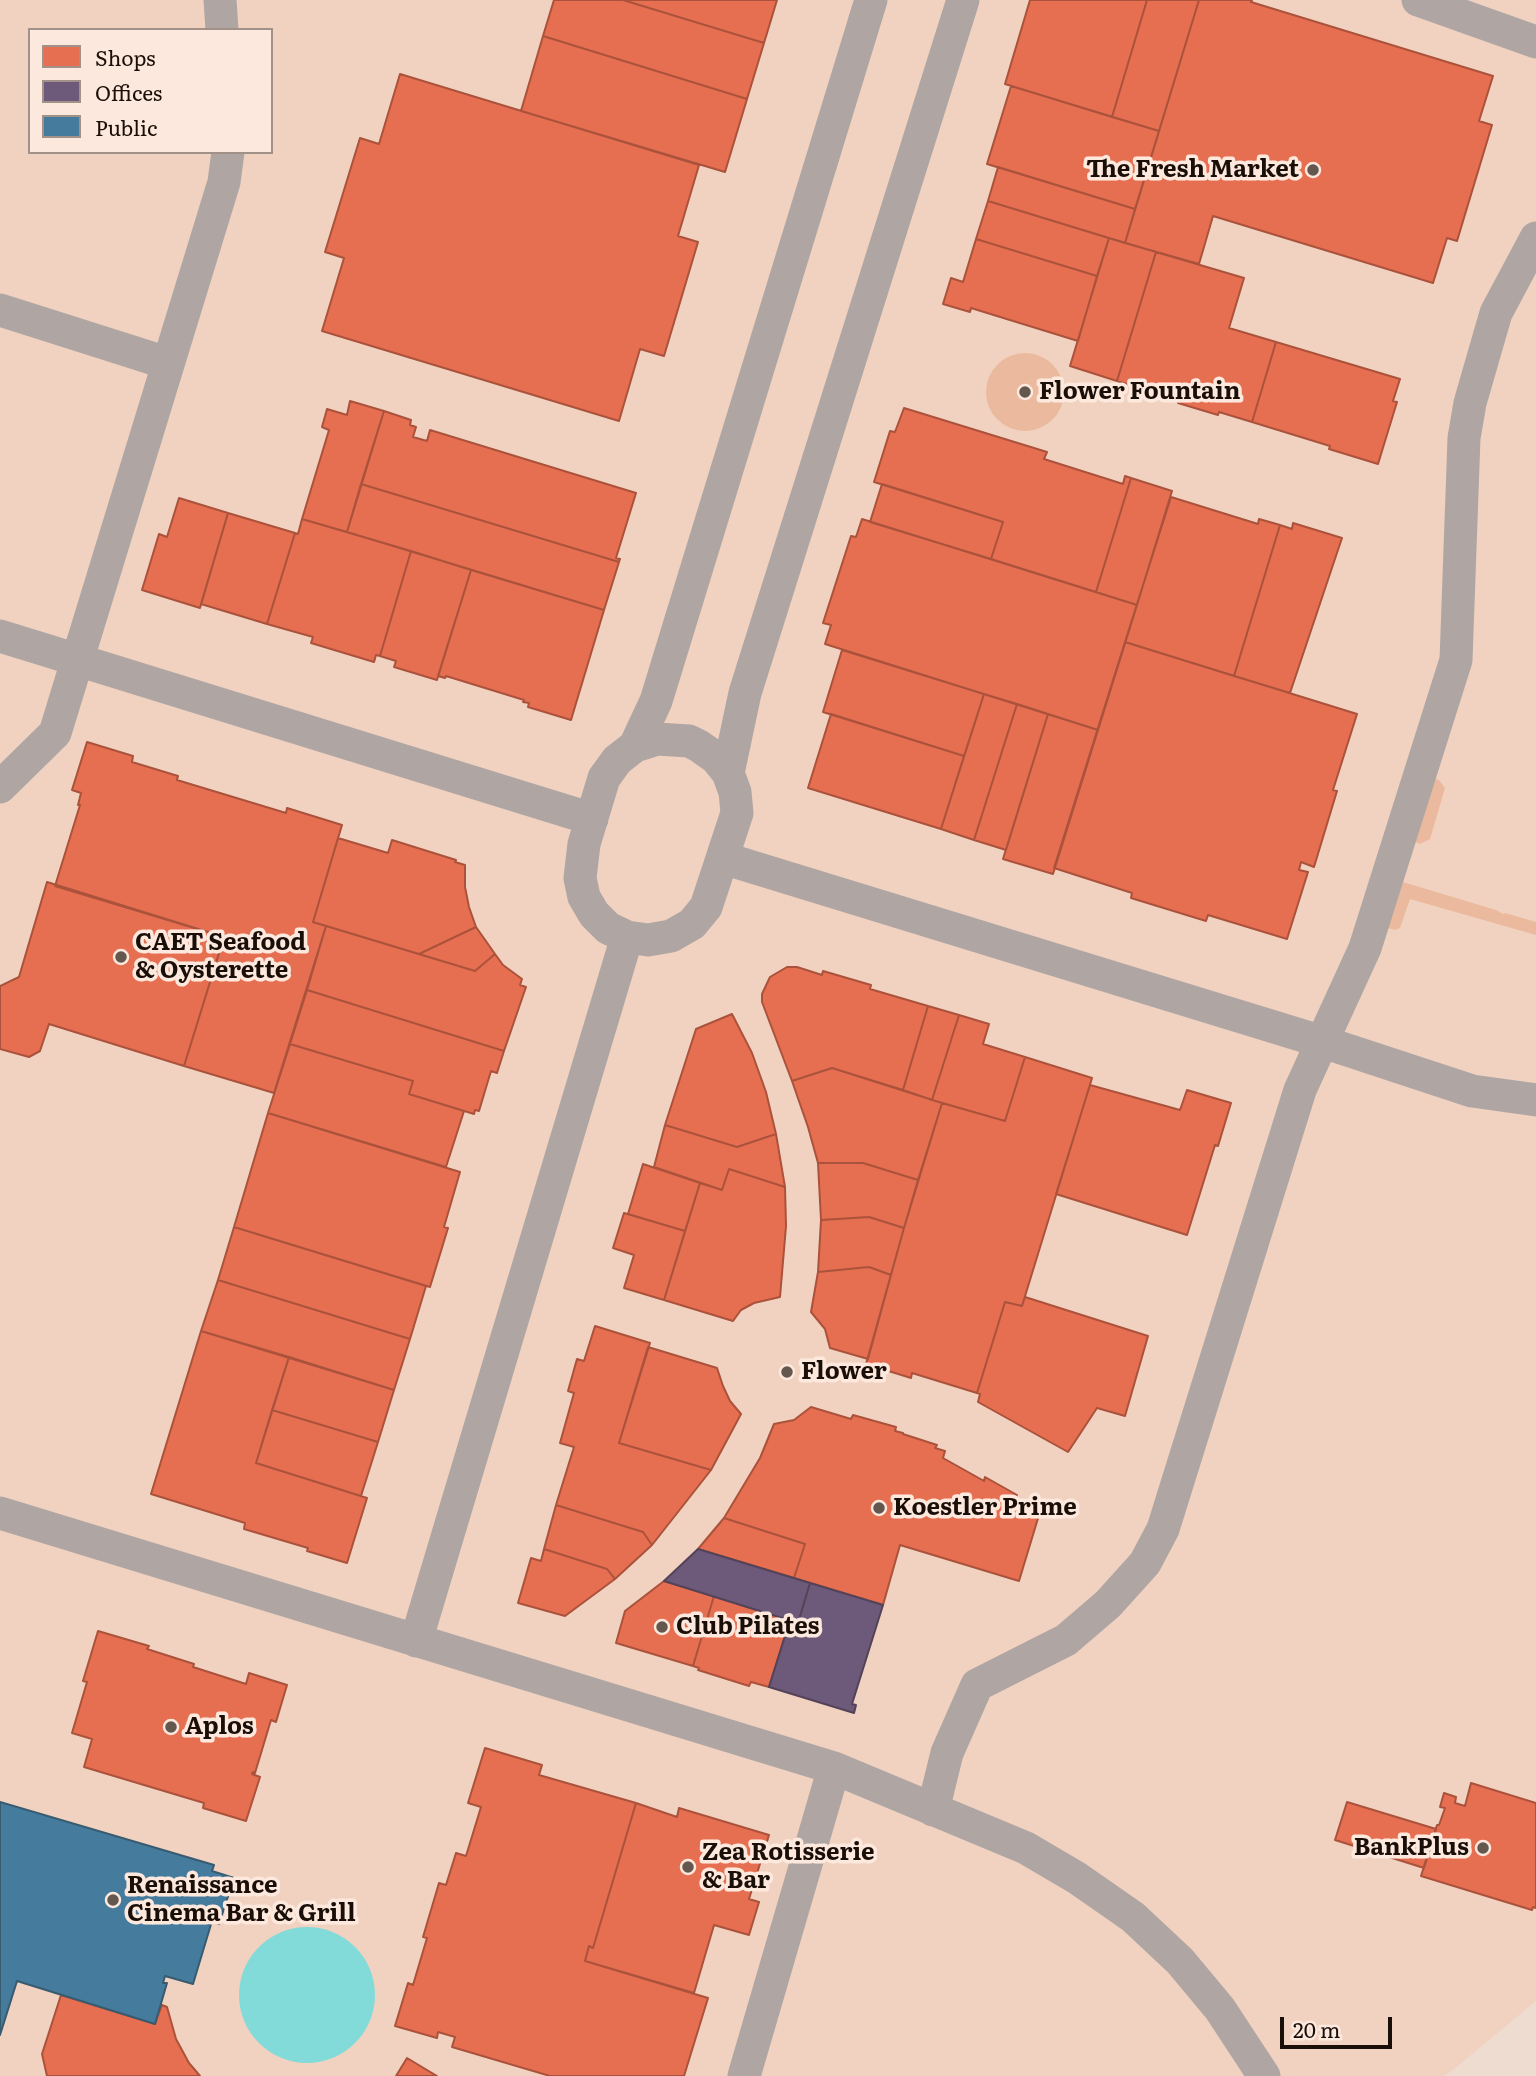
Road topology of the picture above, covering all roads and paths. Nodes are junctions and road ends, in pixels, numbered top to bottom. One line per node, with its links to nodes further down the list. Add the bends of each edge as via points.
1 (220, 0): 5 (street)
2 (871, 0): 13 (street, via 656,701)
3 (962, 0): 14 (street, via 745,693)
4 (1418, 0): 6 (street)
5 (222, 28)
6 (1536, 42)
7 (228, 154): 10 (street, via 224,182)
8 (1536, 238): 19 (street, via 1496,313 1470,403 1464,438 1456,660 1365,948)
9 (0, 310): 10 (street)
10 (167, 363): 12 (street)
11 (0, 636): 12 (street)
12 (78, 660): 15 (street, via 55,733); 16 (street)
13 (635, 746): 14 (street, via 657,739 689,741 716,758); 16 (street, via 604,778)
14 (728, 773): 17 (street, via 736,792 737,813)
15 (0, 787)
16 (592, 819): 18 (street, via 581,860 584,897 608,928)
17 (723, 858): 18 (street, via 706,907 692,924 671,936); 19 (street)
18 (627, 937): 22 (street)
19 (1323, 1042): 20 (street, via 1472,1091); 24 (street, via 1300,1090 1278,1157 1163,1530 1145,1563 1108,1604 1066,1640 977,1685 947,1754)
20 (1536, 1100)
21 (0, 1514): 22 (street)
22 (416, 1641): 23 (street)
23 (834, 1768): 24 (street); 25 (street)
24 (933, 1810): 26 (street, via 1026,1848 1133,1917 1180,1961 1220,2009)
25 (744, 2076)
26 (1264, 2076)

